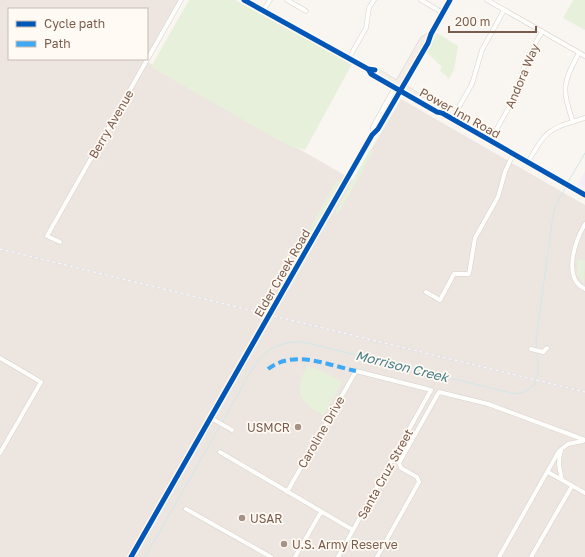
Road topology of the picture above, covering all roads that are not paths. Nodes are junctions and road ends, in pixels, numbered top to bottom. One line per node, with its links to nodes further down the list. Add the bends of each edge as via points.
1 (181, 0): 16 (street, Berry Avenue)
2 (244, 0): 10 (main road, Power Inn Road)
3 (270, 0): 10 (street)
4 (287, 0): 11 (street)
5 (374, 0): 17 (street, via 366,28)
6 (421, 0): 12 (street)
7 (450, 0): 12 (main road, Elder Creek Road)
8 (487, 0): 9 (street)
9 (504, 10): 13 (street); 21 (street, via 482,50 472,84)
10 (263, 11): 17 (main road, Power Inn Road)
11 (306, 11)
12 (443, 12): 19 (main road, Elder Creek Road, via 430,34 428,43)
13 (542, 31): 14 (street); 23 (street, Andora Way, via 526,61 513,100)
14 (579, 53): 15 (street); 22 (street, via 568,72 565,85 565,96)
15 (585, 56)
16 (148, 58)
17 (349, 58): 19 (main road, Power Inn Road, via 368,69 374,69)
18 (147, 60): 28 (street, Berry Avenue, via 47,236)
19 (399, 87): 21 (main road, Power Inn Road); 35 (street, Elder Creek Road, via 378,129 372,135)
20 (585, 118): 22 (street)
21 (452, 119): 23 (main road, Power Inn Road)
22 (573, 122): 25 (street, via 547,133)
23 (490, 141): 24 (main road, Power Inn Road)
24 (513, 154): 25 (main road, Power Inn Road); 30 (street, via 504,172 498,197 475,238 468,274 454,274 440,300)
25 (528, 162): 26 (main road, Power Inn Road)
26 (585, 195)
27 (585, 224): 29 (street, via 576,245 573,273 576,283)
28 (60, 242)
29 (585, 289)
30 (426, 292)
31 (547, 348): 32 (street, via 543,352)
32 (531, 349)
33 (0, 358): 40 (street, via 41,382)
34 (431, 390): 44 (street, Caroline Drive, via 356,371); 48 (street, Santa Cruz Street)
35 (211, 418): 36 (street); 50 (street, Elder Creek Road)
36 (232, 430)
37 (585, 441): 38 (street, via 575,441); 54 (street, via 488,404 439,392 399,463 401,468 417,477 419,482)
38 (563, 448): 41 (street); 42 (street, via 559,456)
39 (220, 452): 44 (street)
40 (0, 453)
41 (548, 472): 42 (street); 55 (street)
42 (562, 480): 43 (street)
43 (572, 486): 45 (street); 56 (street)
44 (287, 492): 47 (street)
45 (585, 493)
46 (186, 509): 49 (street)
47 (321, 512): 48 (street); 52 (street)
48 (353, 530): 53 (street, Santa Cruz Street)
49 (264, 555): 51 (street)
50 (131, 557)
51 (271, 557)
52 (295, 557)
53 (338, 557)
54 (377, 557)
55 (499, 557)
56 (531, 557)

